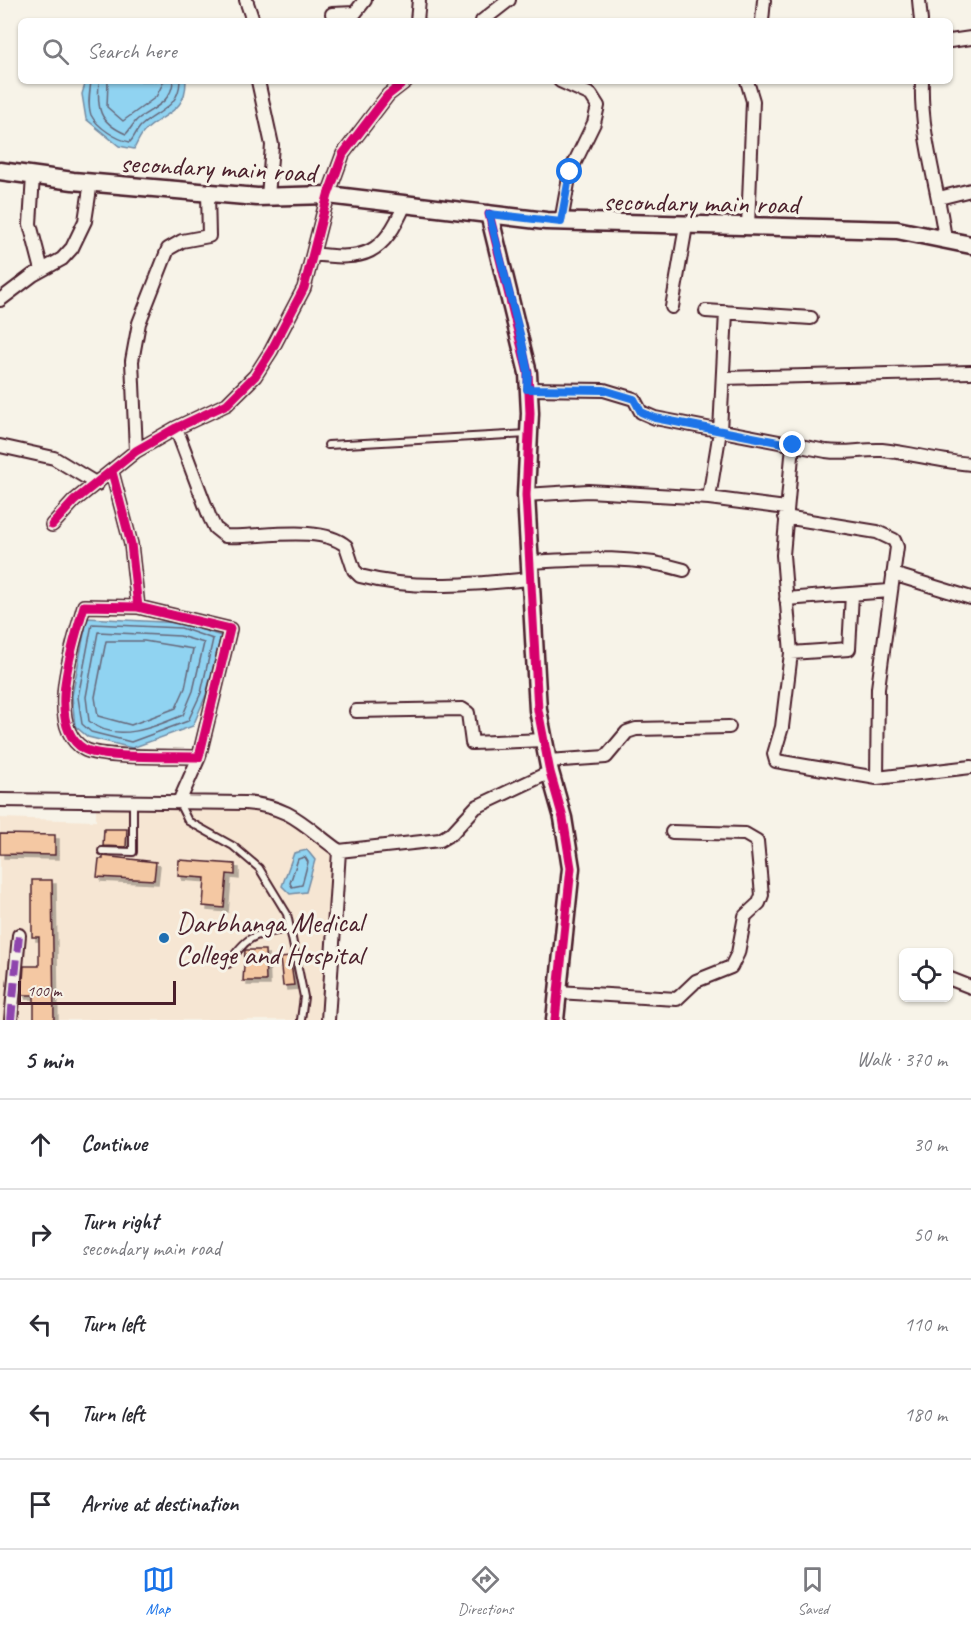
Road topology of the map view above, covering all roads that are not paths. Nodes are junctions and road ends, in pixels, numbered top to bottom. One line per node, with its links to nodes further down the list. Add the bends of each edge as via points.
1 (246, 0): 8 (street)
2 (365, 0): 7 (street, via 355,13)
3 (419, 0): 9 (street)
4 (509, 0): 10 (street)
5 (764, 0): 11 (street)
6 (919, 0): 12 (street)
7 (332, 14)
8 (252, 18)
9 (417, 18)
10 (486, 18)
11 (762, 18)
12 (921, 18)
13 (971, 38): 14 (street)
14 (953, 41)
15 (258, 84): 26 (street, via 272,145)
16 (402, 84): 25 (street, via 349,144)
17 (567, 84): 30 (street, via 591,94 598,106 570,172)
18 (751, 84): 32 (street)
19 (922, 84): 27 (street, via 922,117)
20 (0, 171): 21 (main road, secondary main road)
21 (33, 176): 22 (main road, secondary main road); 36 (street, via 30,224)
22 (91, 182): 24 (main road, secondary main road); 36 (street, via 81,231 62,260)
23 (971, 190): 27 (street)
24 (208, 193): 26 (main road, secondary main road); 51 (street, via 209,236 182,240 168,249 139,323 132,361)
25 (328, 195): 26 (main road, secondary main road); 28 (main road, secondary main road); 35 (street)
26 (268, 197)
27 (939, 198): 33 (street)
28 (405, 204): 29 (main road, secondary main road); 35 (street, via 388,235 364,255 346,258)
29 (489, 214): 30 (main road, secondary main road); 44 (main road, via 522,342)
30 (561, 222): 31 (main road, secondary main road)
31 (686, 226): 32 (main road, secondary main road); 38 (street)
32 (748, 226): 33 (main road, secondary main road, via 897,230)
33 (945, 239): 34 (main road, secondary main road)
34 (971, 244)
35 (313, 254): 45 (street, via 304,288 255,376 227,404)
36 (42, 270): 37 (street)
37 (0, 300)
38 (672, 307)
39 (706, 311): 40 (street)
40 (726, 312): 41 (street); 43 (street)
41 (811, 318)
42 (971, 372): 43 (street)
43 (724, 378): 46 (street)
44 (527, 389): 46 (street, via 614,392 634,399 641,412 655,418); 47 (main road)
45 (176, 428): 51 (street); 62 (street, via 210,518 225,536 328,537 345,546 360,576 415,585)
46 (720, 432): 49 (street); 56 (street)
47 (529, 434): 48 (lane); 55 (main road)
48 (328, 445)
49 (793, 445): 52 (street, via 841,454 874,450 911,453); 57 (street)
50 (0, 446): 54 (street, via 54,458)
51 (136, 451): 53 (street)
52 (971, 464)
53 (112, 472): 54 (street); 67 (street, via 131,544)
54 (97, 483): 58 (street)
55 (526, 495): 56 (street, via 588,490); 59 (main road)
56 (709, 498): 57 (street)
57 (786, 512): 61 (street, via 886,535 897,547); 66 (street)
58 (52, 525)
59 (530, 562): 60 (street, via 609,558); 62 (main road)
60 (684, 570)
61 (893, 574): 63 (street); 65 (street)
62 (530, 579): 71 (main road, via 538,710)
63 (889, 591): 64 (street); 75 (street, via 878,688)
64 (852, 594): 66 (street); 68 (street, via 849,649)
65 (971, 598)
66 (786, 599): 68 (street)
67 (138, 607): 72 (street, via 230,629); 72 (street, via 84,606 69,663 63,715 69,734 85,750)
68 (791, 653): 75 (street, via 776,761)
69 (356, 711): 71 (street, via 462,709 468,713 472,743)
70 (729, 727): 73 (street, via 636,729 627,732 606,757)
71 (544, 740): 73 (main road)
72 (199, 757): 77 (street)
73 (549, 767): 81 (street, via 476,807 440,840); 87 (main road, via 571,868)
74 (971, 767): 75 (street)
75 (877, 778)
76 (0, 800): 78 (street)
77 (179, 802): 78 (street); 81 (street, via 281,808); 82 (lane, via 188,821 233,846 259,868 286,914)
78 (133, 803): 80 (lane, via 133,852)
79 (672, 832): 87 (street, via 745,834 757,841 762,895 745,916 735,962 724,972 696,981 677,999)
80 (102, 851)
81 (339, 851): 90 (street)
82 (288, 929): 84 (lane, via 243,942); 89 (lane, via 304,996)
83 (19, 935): 88 (street)
84 (228, 964)
85 (953, 980): 86 (street)
86 (971, 987)
87 (557, 992): 91 (main road)
88 (11, 1020)
89 (301, 1020)
90 (328, 1020)
91 (555, 1020)

